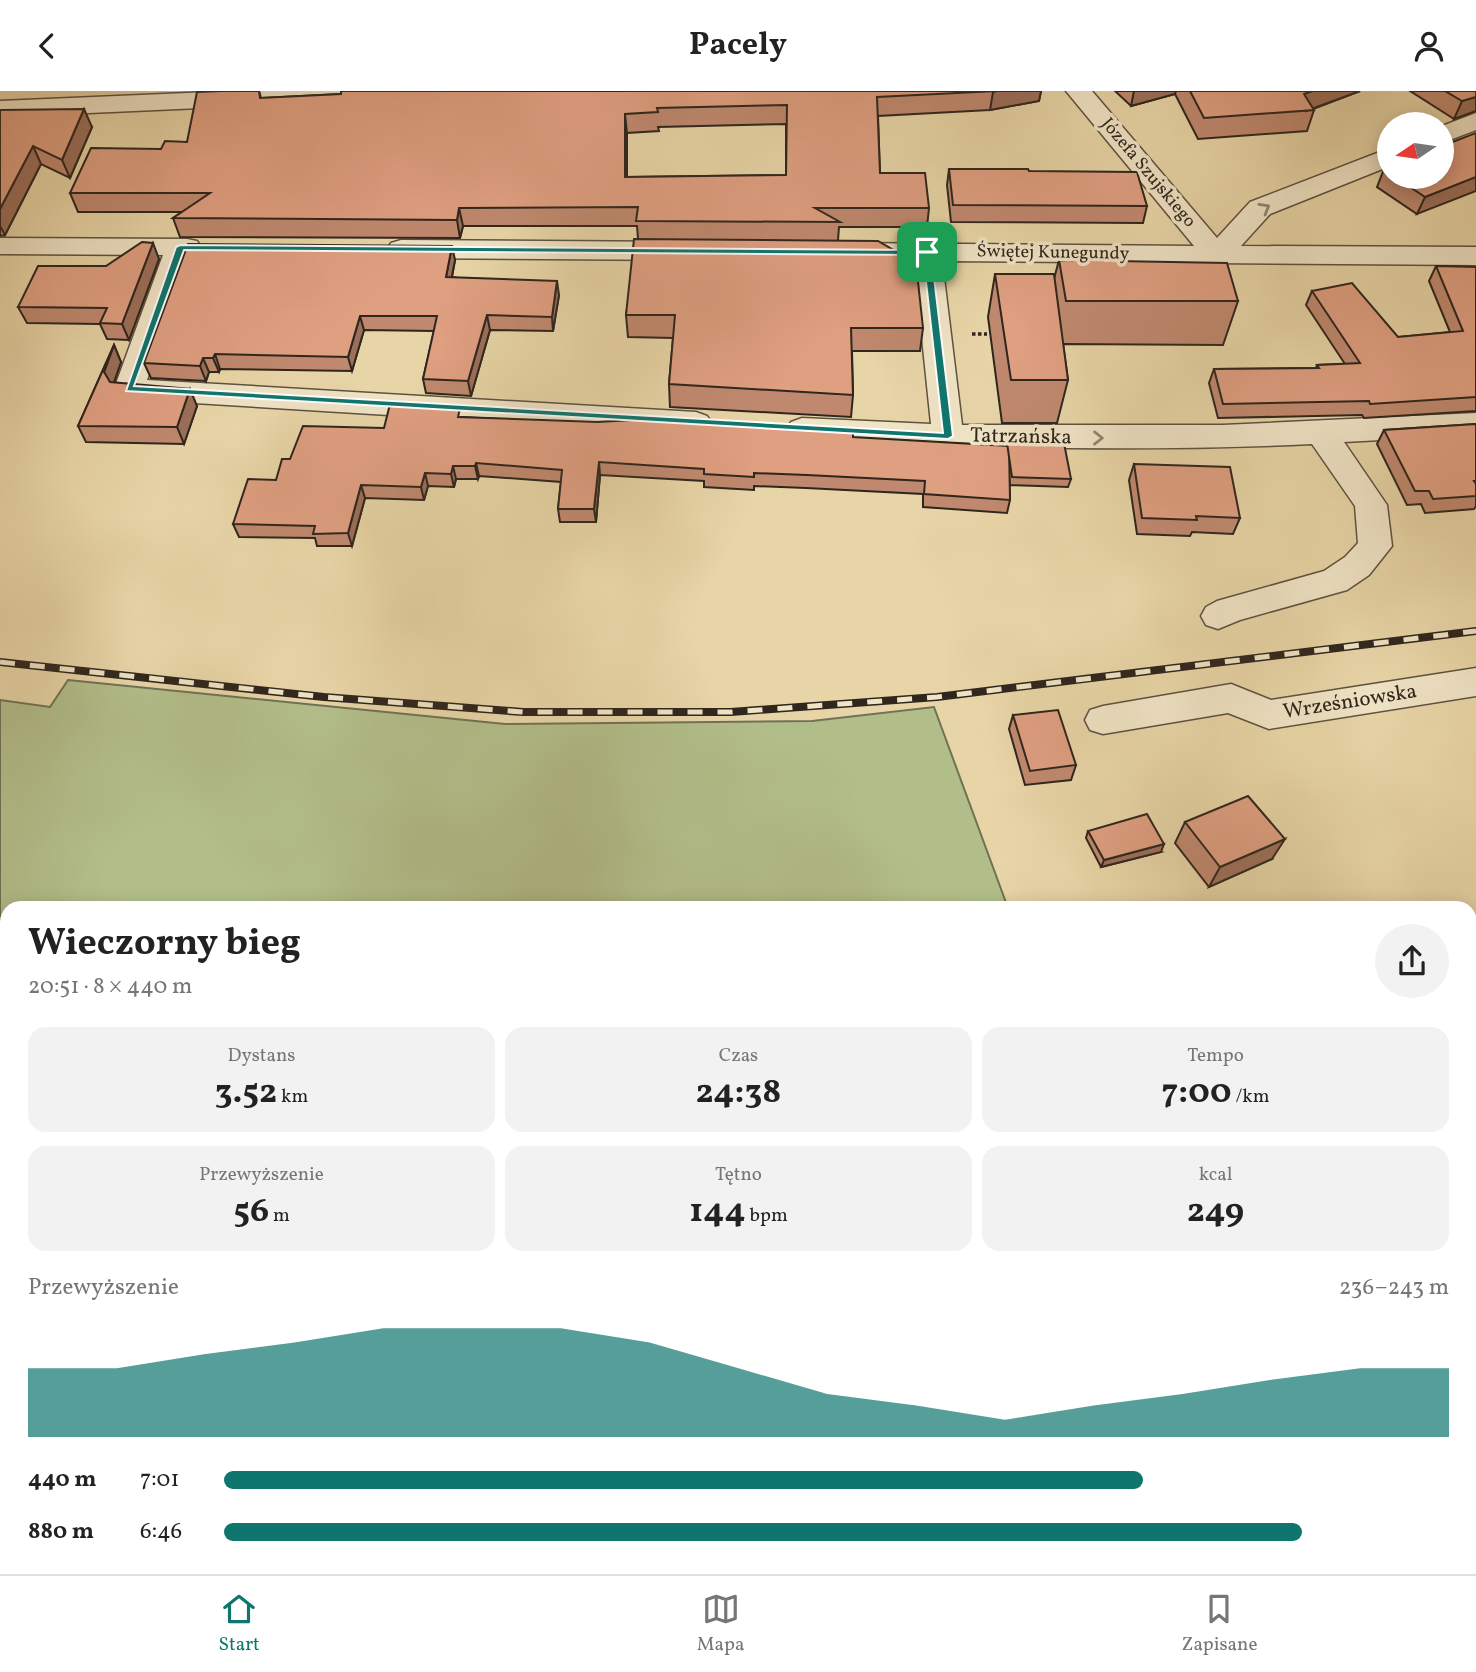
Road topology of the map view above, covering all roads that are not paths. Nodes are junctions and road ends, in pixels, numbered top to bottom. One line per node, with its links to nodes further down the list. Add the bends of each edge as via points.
1 (404, 91): 3 (street)
2 (1079, 91): 12 (street, Józefa Szujskiego)
3 (0, 109)
4 (1476, 121): 5 (street)
5 (1454, 130)
6 (1377, 161): 12 (street, one-way to 6, via 1260,208)
7 (0, 246): 14 (street, via 194,247 129,389)
8 (375, 249): 9 (street)
9 (710, 251)
10 (821, 252): 11 (street, Świętej Kunegundy)
11 (927, 252): 12 (street, Świętej Kunegundy); 18 (street)
12 (1217, 255): 13 (street, Świętej Kunegundy)
13 (1476, 256)
14 (721, 424)
15 (1476, 424): 17 (street, Tatrzańska)
16 (776, 427): 18 (street, Tatrzańska)
17 (1322, 435): 18 (street, Tatrzańska, one-way to 17); 19 (street, via 1371,505 1376,546 1335,581)
18 (948, 436)
19 (1218, 616)
20 (1476, 682): 21 (street, Wrześniowska, via 1269,715 1231,698)
21 (1103, 720)

